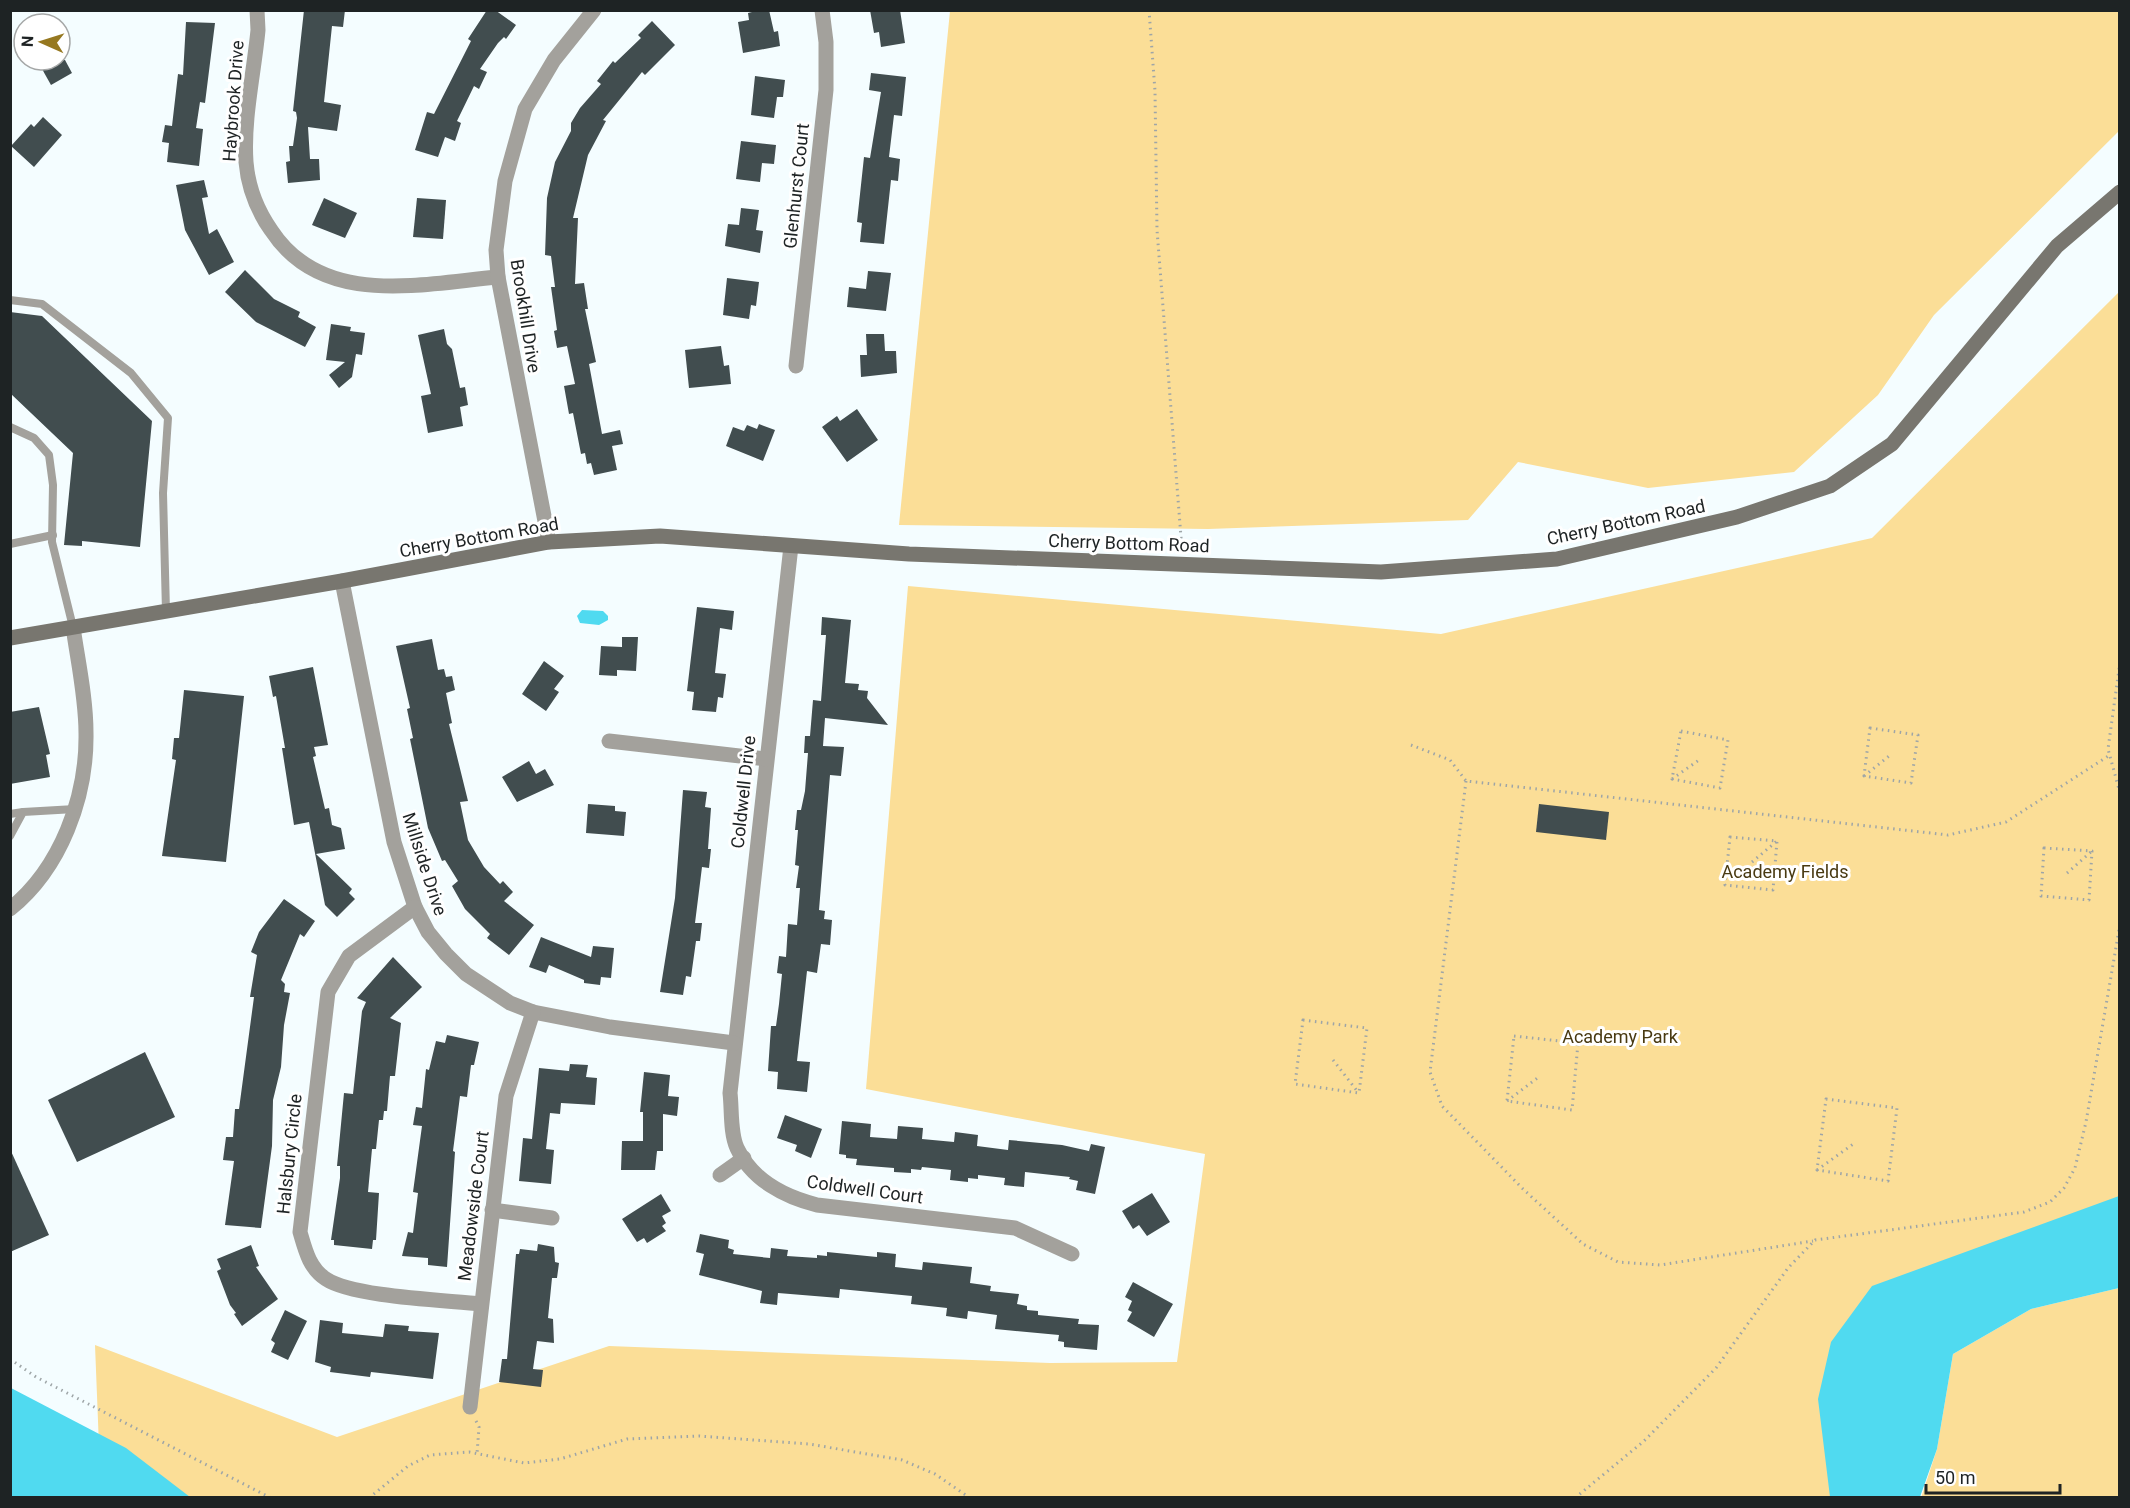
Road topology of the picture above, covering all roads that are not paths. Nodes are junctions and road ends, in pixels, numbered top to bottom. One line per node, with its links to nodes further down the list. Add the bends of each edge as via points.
1 (257, 10): 5 (street, Haybrook Drive, via 246,163 251,190 276,239 302,264 337,281 382,287)
2 (594, 10): 5 (street, Brookhill Drive, via 554,60 525,109 505,181 496,250)
3 (822, 10): 7 (street, Glenhurst Court, via 826,90)
4 (2120, 192): 12 (main road, Cherry Bottom Road, via 2057,246 1892,444 1830,486 1737,517 1557,559 1381,572)
5 (498, 277): 10 (street, Brookhill Drive)
6 (10, 300): 14 (lane, via 42,304 131,373 168,418 163,493)
7 (796, 366)
8 (10, 427): 9 (lane, via 34,438 49,455)
9 (52, 535): 11 (lane); 15 (lane)
10 (549, 542): 12 (main road, Cherry Bottom Road, via 660,536); 13 (main road, Cherry Bottom Road)
11 (10, 544)
12 (791, 546): 18 (street, Coldwell Drive)
13 (342, 581): 14 (main road, Cherry Bottom Road); 23 (street, Millside Drive, via 394,842)
14 (166, 611): 15 (main road, Cherry Bottom Road)
15 (73, 627): 16 (main road, Cherry Bottom Road); 19 (street, via 86,734)
16 (10, 638)
17 (609, 741): 18 (street)
18 (766, 759): 26 (street, Coldwell Drive)
19 (75, 810): 20 (lane); 24 (street, via 47,869)
20 (22, 812): 21 (lane); 22 (lane)
21 (10, 813)
22 (10, 836)
23 (415, 907): 25 (street, Millside Drive, via 428,932 466,974 510,1003); 32 (street, Halsbury Circle, via 349,956 328,992 300,1232 307,1258 325,1279 350,1290)
24 (10, 909)
25 (533, 1012): 26 (street, Millside Drive, via 610,1027); 29 (street, Meadowside Court, via 506,1096)
26 (734, 1043): 27 (street, Coldwell Court, via 730,1093 736,1147)
27 (744, 1158): 28 (street); 31 (street, Coldwell Court, via 757,1177 792,1198 818,1205 1015,1228)
28 (720, 1175)
29 (492, 1210): 30 (street); 32 (street, Meadowside Court)
30 (552, 1218)
31 (1072, 1254)
32 (481, 1304): 33 (street, Meadowside Court)
33 (470, 1407)

